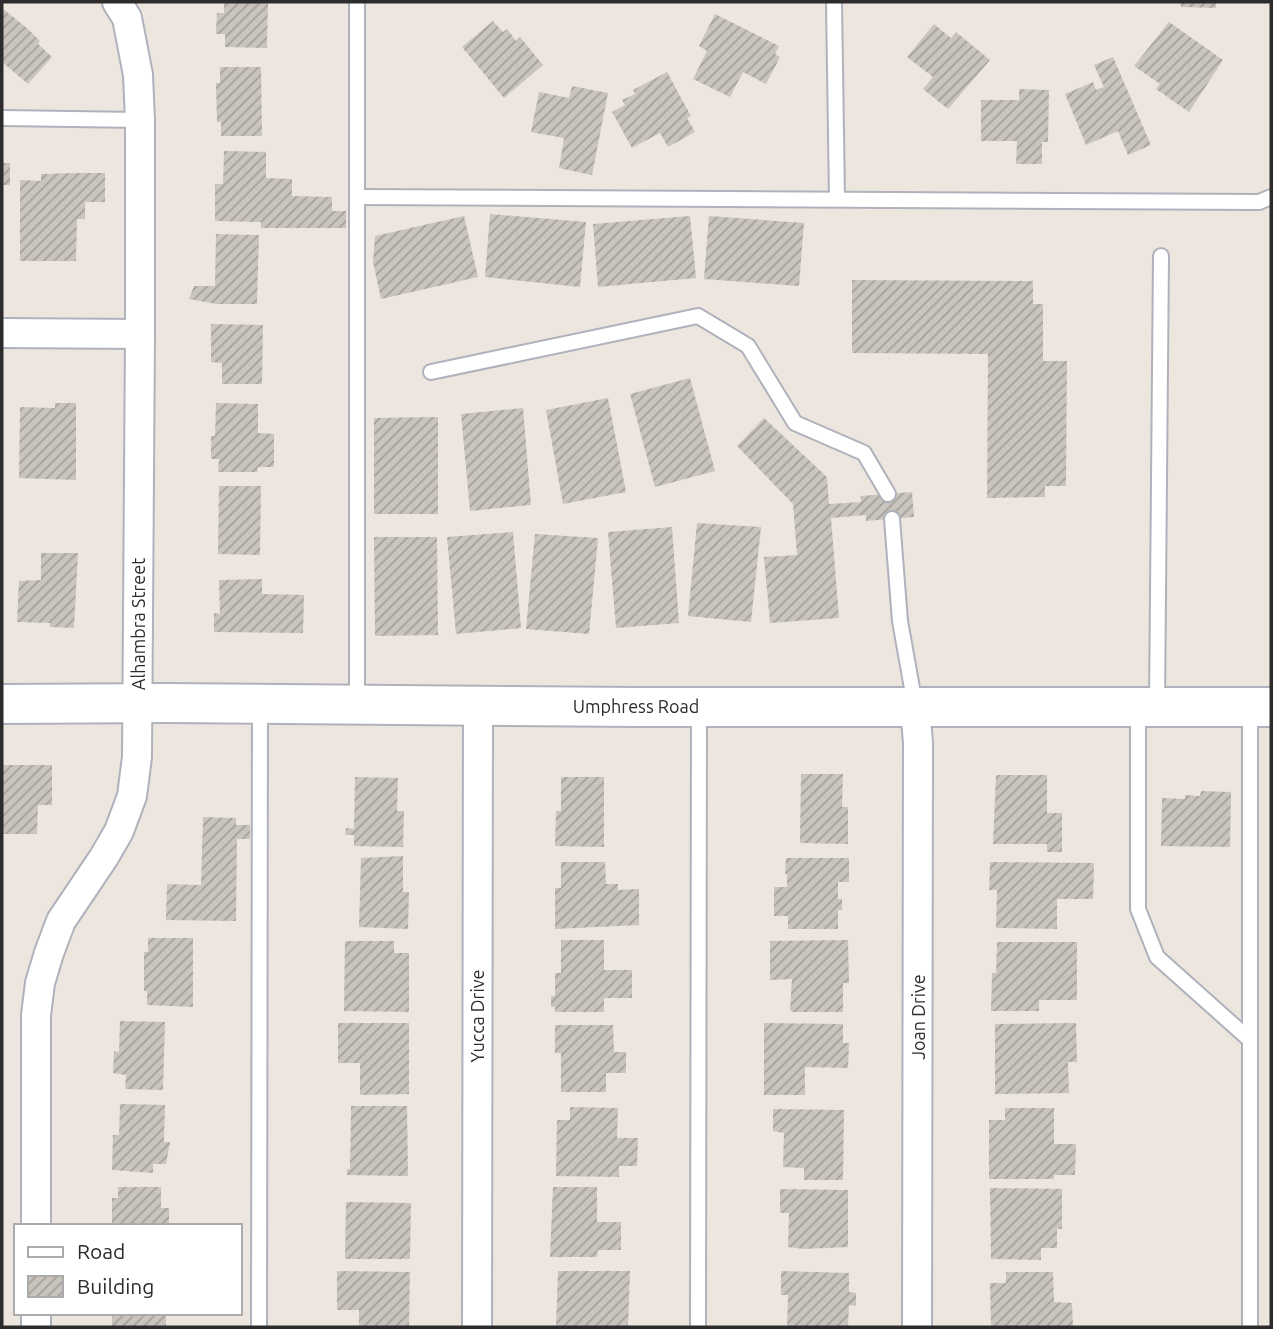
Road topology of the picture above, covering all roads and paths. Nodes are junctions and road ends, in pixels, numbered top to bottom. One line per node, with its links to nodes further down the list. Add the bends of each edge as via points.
1 (117, 2): 5 (street, Alhambra Street, via 127,18 138,75)
2 (357, 2): 6 (lane)
3 (834, 2): 8 (lane)
4 (2, 118): 5 (lane)
5 (140, 120): 11 (street, Alhambra Street)
6 (357, 197): 8 (lane); 18 (lane)
7 (1271, 197): 8 (lane, via 1259,202)
8 (837, 200)
9 (1161, 256): 20 (lane)
10 (2, 333): 11 (street)
11 (140, 334): 15 (street, Alhambra Street)
12 (431, 372): 13 (lane, via 698,316 748,346 794,423 864,453)
13 (888, 494)
14 (892, 519): 22 (lane, via 900,621)
15 (137, 703): 16 (street, Umphress Road); 17 (street, Umphress Road); 25 (street, Alhambra Street, via 132,796 119,831 61,921 40,984)
16 (2, 704)
17 (260, 704): 18 (street, Umphress Road); 26 (lane)
18 (357, 704): 19 (street, Umphress Road)
19 (478, 705): 21 (street, Umphress Road); 27 (street, Yucca Drive)
20 (1148, 706): 22 (street, Umphress Road); 23 (street, Umphress Road); 24 (lane, via 1138,909 1157,957)
21 (699, 707): 22 (street, Umphress Road); 28 (lane)
22 (915, 707): 29 (street, Joan Drive)
23 (1261, 707): 24 (lane)
24 (1250, 1040): 30 (lane)
25 (36, 1224)
26 (259, 1327)
27 (477, 1327)
28 (698, 1327)
29 (917, 1327)
30 (1250, 1327)

